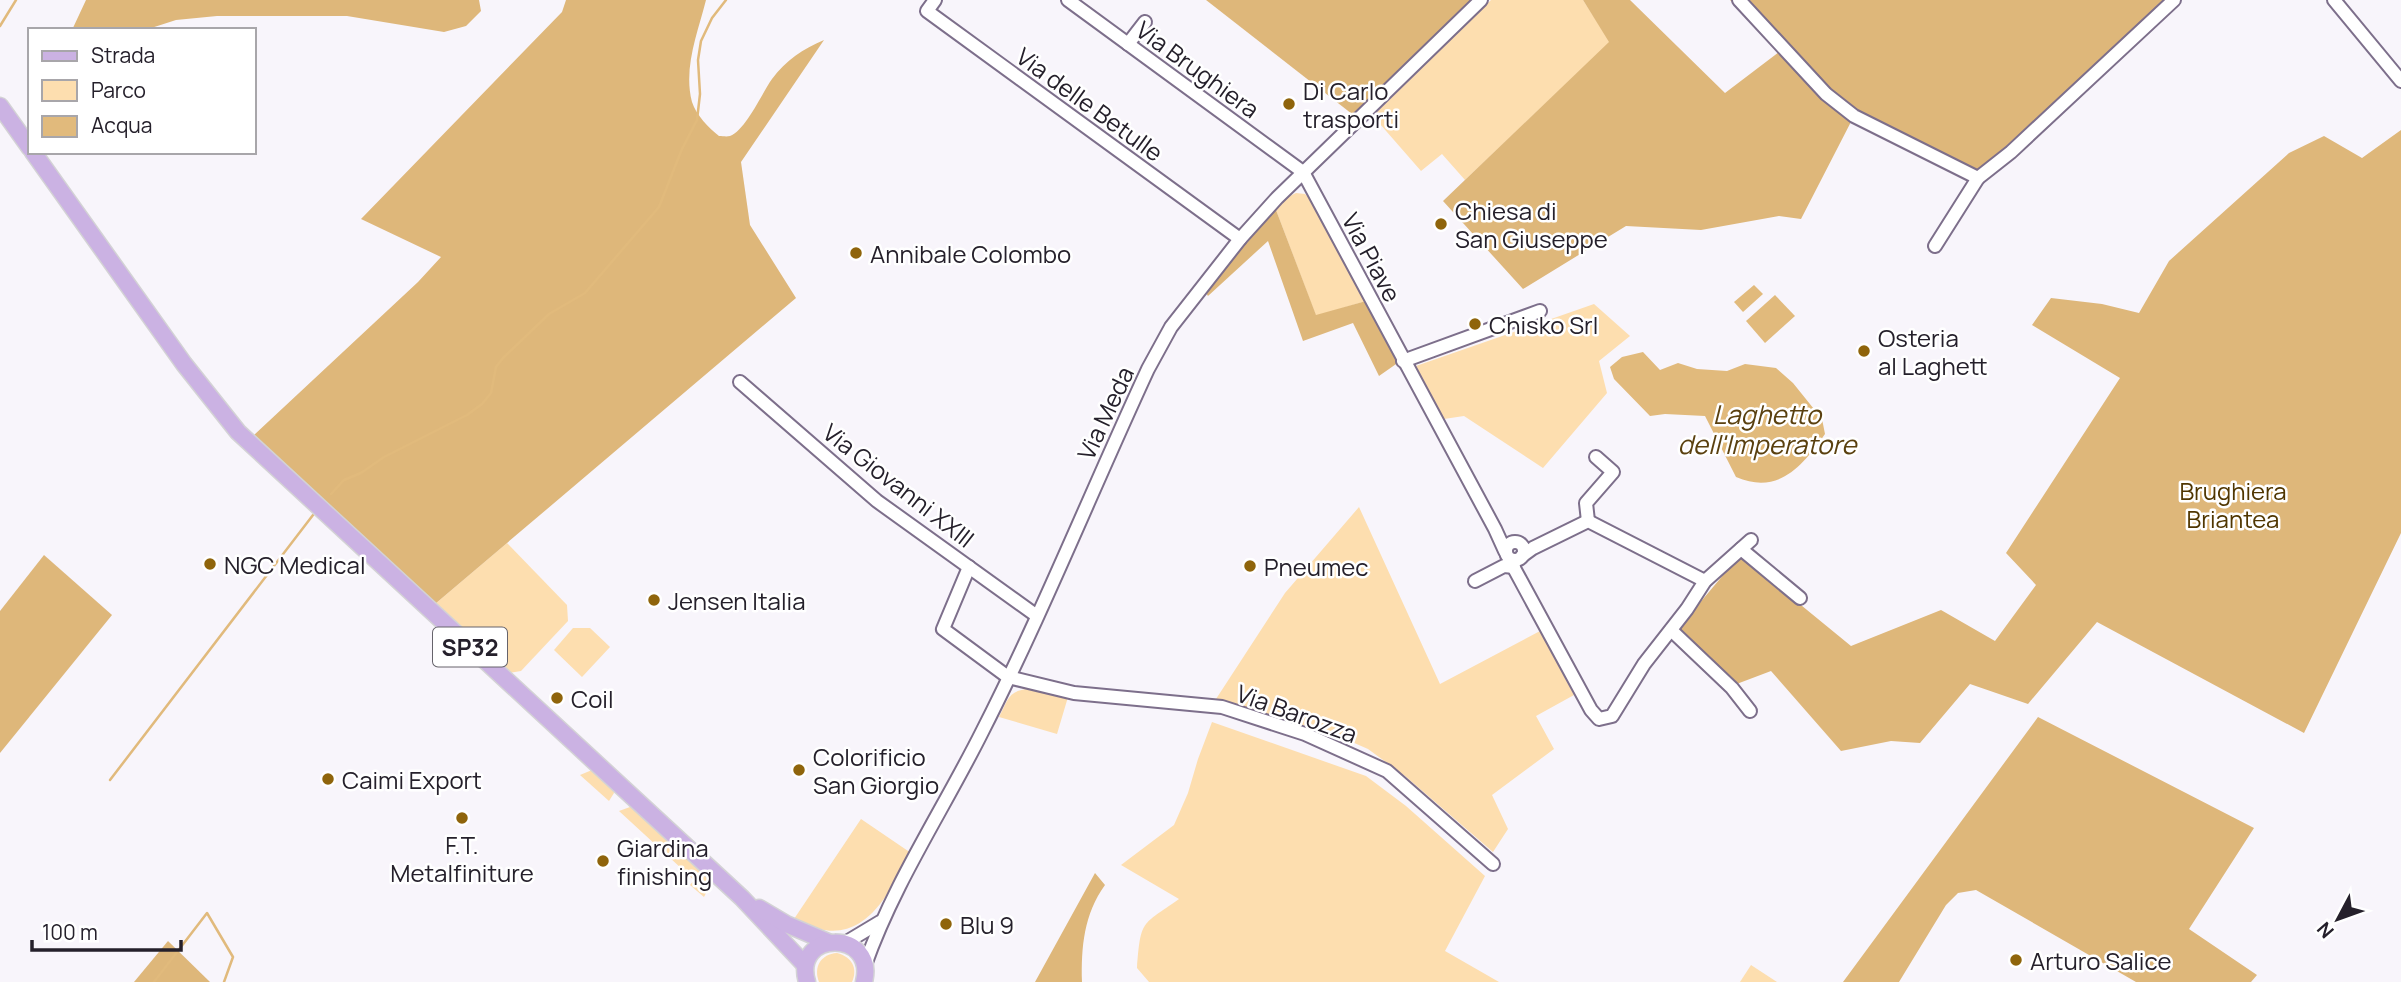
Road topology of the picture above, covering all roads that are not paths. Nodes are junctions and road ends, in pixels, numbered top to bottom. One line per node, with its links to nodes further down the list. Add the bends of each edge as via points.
1 (935, 0): 15 (street, Via delle Betulle, via 927,10)
2 (1068, 0): 8 (street, Via Brughiera)
3 (1481, 0): 13 (street, Via Meda)
4 (1739, 0): 14 (street, via 1826,94 1854,116)
5 (2174, 0): 14 (street)
6 (2334, 0): 9 (street)
7 (1145, 22): 8 (street)
8 (1128, 44): 13 (street, Via Brughiera)
9 (2401, 81)
10 (0, 106): 11 (main road, SP32)
11 (28, 146)
12 (34, 154): 32 (main road, SP32, via 238,432)
13 (1303, 172): 15 (street, Via Meda); 18 (street, Via Piave)
14 (1978, 178): 16 (street)
15 (1240, 239): 27 (street, Via Meda, via 1171,327)
16 (1935, 246)
17 (1540, 311): 18 (street)
18 (1404, 361): 22 (street, Via Piave)
19 (740, 382): 23 (street, Via Giovanni XXIII, via 877,501)
20 (1596, 457): 21 (street, via 1613,471 1586,503)
21 (1588, 521): 22 (street); 25 (street)
22 (1515, 552): 24 (street, via 1504,566); 28 (street, Via Piave, via 1599,719 1612,716)
23 (969, 567): 27 (street, Via Giovanni XXIII); 29 (street, via 940,627)
24 (1475, 581)
25 (1705, 581): 26 (street, via 1746,545); 28 (street)
26 (1800, 598)
27 (1037, 616): 29 (street, Via Meda)
28 (1671, 630): 30 (street)
29 (1009, 677): 31 (street, Via Barozza, via 1073,693 1222,707 1304,734 1387,771); 33 (street, Via Meda)
30 (1750, 711)
31 (1493, 864)
32 (742, 898): 34 (main road, SP32); 36 (main road, SP32)
33 (880, 922): 35 (street); 37 (street, Via Meda)
34 (828, 942): 35 (main road); 36 (main road, via 811,953)
35 (845, 943): 37 (main road, via 858,951)
36 (805, 965): 38 (main road)
37 (866, 975)
38 (807, 982)

